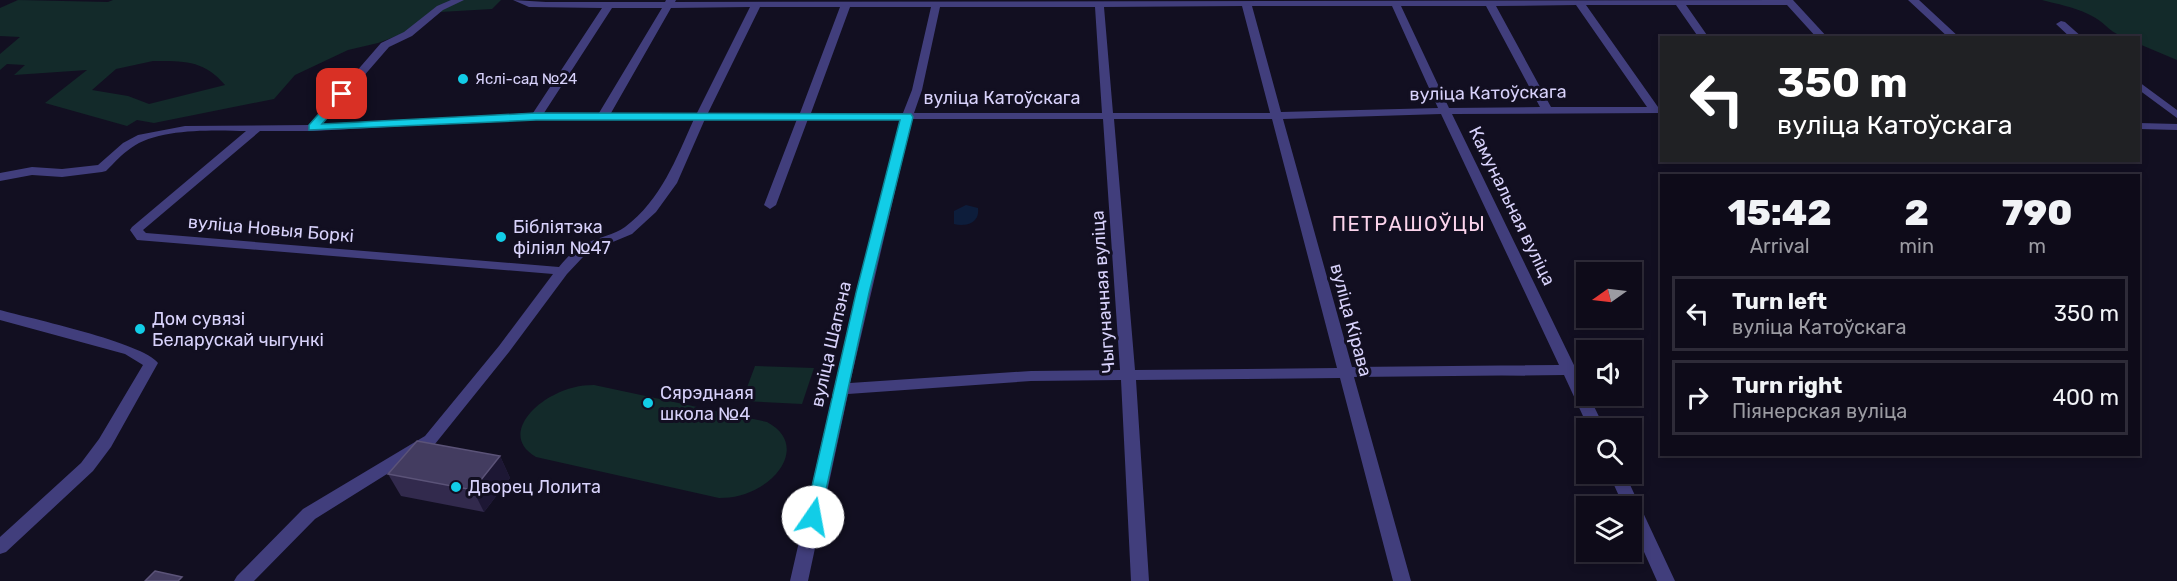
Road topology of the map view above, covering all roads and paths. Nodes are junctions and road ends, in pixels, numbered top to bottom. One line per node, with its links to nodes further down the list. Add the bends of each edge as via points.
1 (459, 0): 37 (street, via 440,8 408,34 385,45)
2 (518, 0): 12 (street, via 529,4)
3 (1913, 0): 20 (street)
4 (1395, 1): 5 (street); 11 (street); 25 (street, Камунальная вуліца)
5 (1489, 1): 6 (street); 23 (street)
6 (1578, 1): 7 (street); 24 (street)
7 (1677, 1): 8 (street); 18 (street)
8 (1789, 1): 19 (street)
9 (670, 2): 13 (street); 16 (street); 27 (street)
10 (1099, 2): 11 (street); 15 (street); 28 (street, Чыгуначная вуліца)
11 (1246, 2): 29 (street, вуліца Кірава)
12 (583, 3): 16 (street)
13 (758, 3): 14 (street); 33 (street)
14 (847, 3): 15 (street); 31 (street)
15 (937, 3): 32 (street, вуліца Шапэна)
16 (609, 5): 26 (street)
17 (2061, 24): 21 (street)
18 (1703, 36)
19 (1821, 36)
20 (1953, 36)
21 (2076, 36)
22 (2140, 87): 30 (street)
23 (1547, 110): 24 (street, вуліца Катоўскага); 25 (street, вуліца Катоўскага)
24 (1658, 110)
25 (1445, 111): 29 (street, вуліца Катоўскага); 42 (street, Камунальная вуліца)
26 (536, 116): 27 (street, вуліца Катоўскага); 37 (street, вуліца Катоўскага)
27 (603, 116): 33 (street, вуліца Катоўскага)
28 (1108, 116): 29 (street, вуліца Катоўскага); 32 (street, вуліца Катоўскага); 44 (street, Чыгуначная вуліца)
29 (1275, 116): 43 (street, вуліца Кірава)
30 (2177, 116)
31 (805, 117): 32 (street, вуліца Катоўскага); 33 (street, вуліца Катоўскага); 39 (street)
32 (907, 117): 45 (street, вуліца Шапэна)
33 (700, 118): 40 (street, via 672,183 652,209 628,231 578,254)
34 (2140, 126): 35 (street)
35 (2177, 127)
36 (256, 128): 37 (street, вуліца Катоўскага); 38 (street, вуліца Катоўскага, via 185,129 142,137 102,168 79,172 32,171); 40 (street, вуліца Новыя Боркі, via 136,230 142,237)
37 (313, 128)
38 (0, 177)
39 (770, 205)
40 (562, 271): 49 (street, via 430,440 309,514)
41 (0, 315): 48 (street, via 130,351 151,363 87,467)
42 (1570, 370): 43 (street); 46 (street, Камунальная вуліца)
43 (1346, 373): 44 (street); 52 (street, вуліца Кірава)
44 (1128, 377): 45 (street, via 1031,376); 51 (street, Чыгуначная вуліца)
45 (841, 389): 50 (street, вуліца Шапэна)
46 (1592, 418)
47 (1622, 484): 53 (street)
48 (0, 547)
49 (243, 581)
50 (799, 581)
51 (1140, 581)
52 (1402, 581)
53 (1666, 581)

